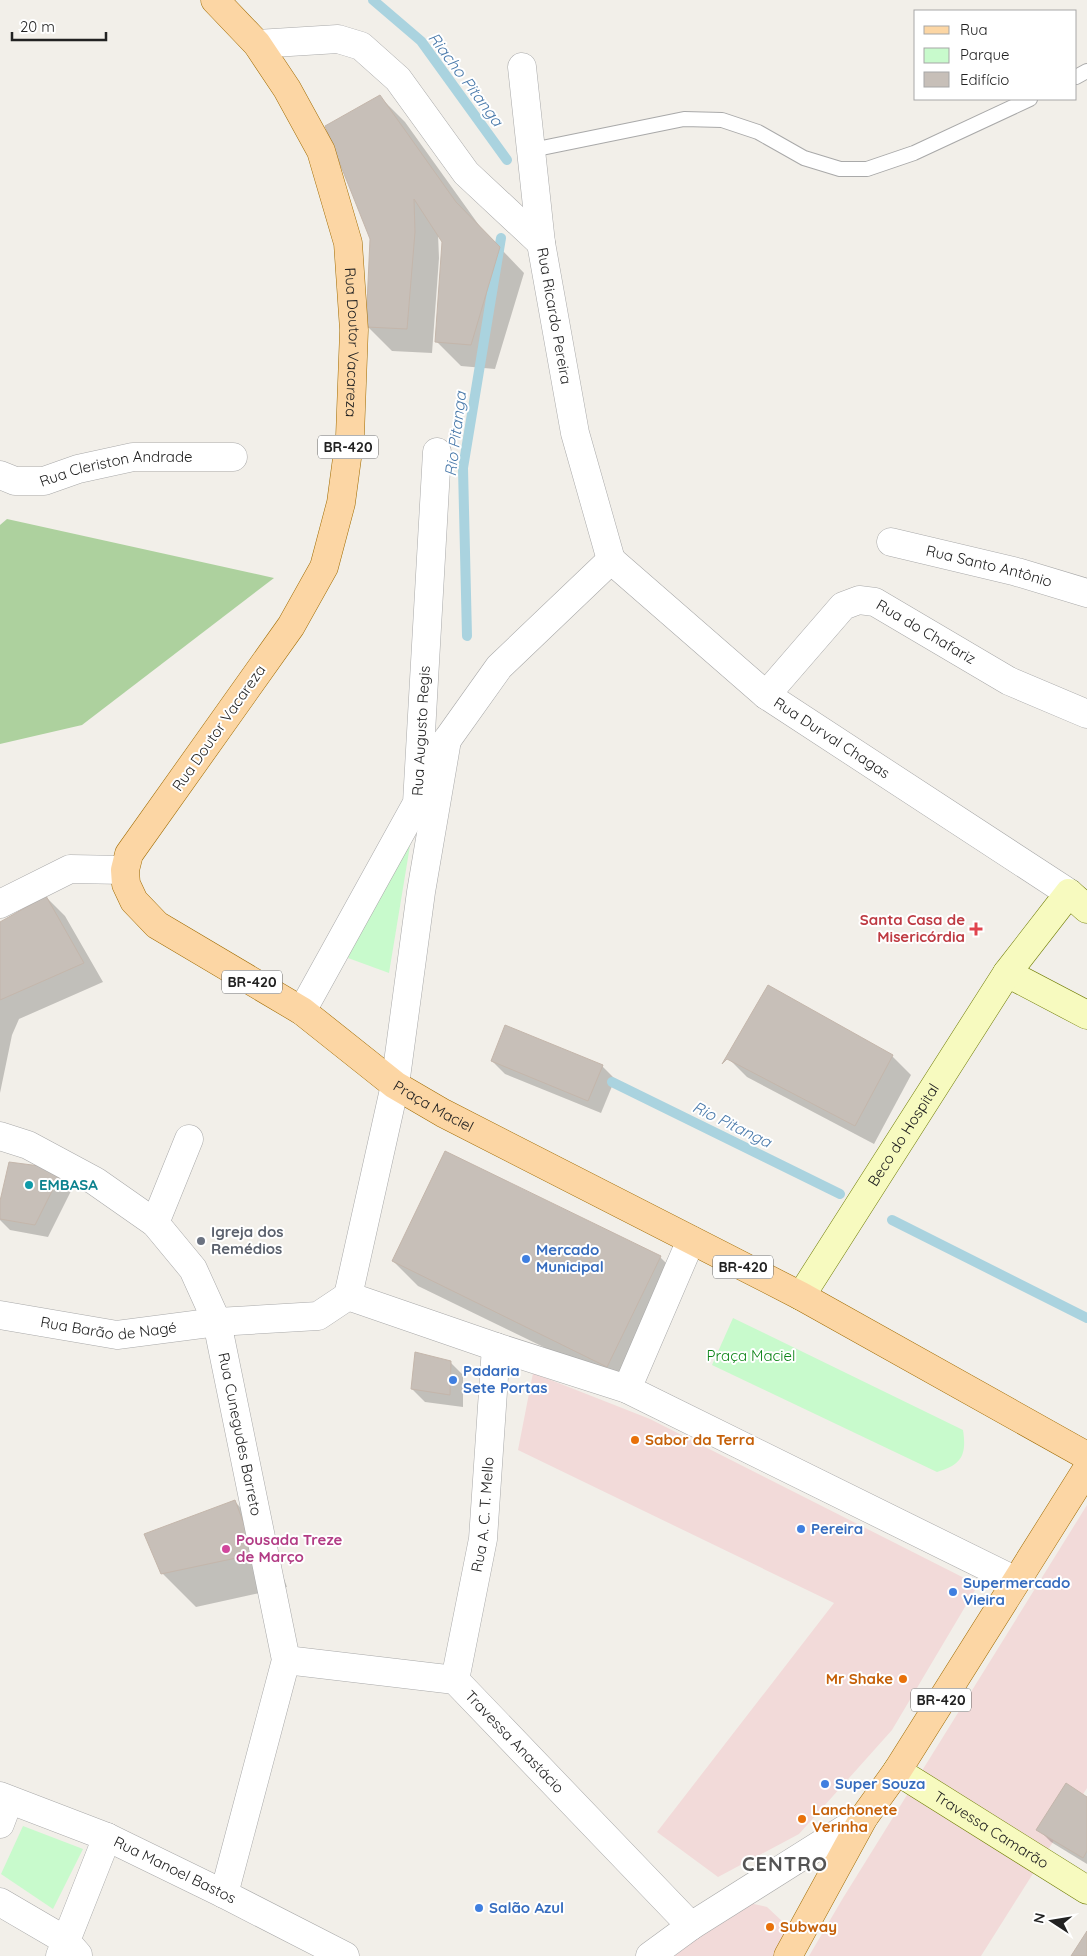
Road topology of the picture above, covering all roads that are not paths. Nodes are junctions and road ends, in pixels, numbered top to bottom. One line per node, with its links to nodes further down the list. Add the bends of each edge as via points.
1 (215, 0): 2 (main road, Rua Doutor Vacareza / BR-420)
2 (258, 44): 6 (street, via 338,39 361,46 398,79 466,173); 17 (main road, Rua Doutor Vacareza / BR-420, via 321,151 348,242 354,330 350,436 341,503 324,567 291,626 129,854)
3 (522, 67): 5 (street, Rua Ricardo Pereira)
4 (1028, 100): 5 (lane, via 914,153 867,169 840,168 804,158 758,132 722,120 684,119)
5 (532, 150): 6 (street, Rua Ricardo Pereira)
6 (541, 243): 11 (street, Rua Ricardo Pereira, via 575,433)
7 (437, 452): 16 (street, Rua Augusto Regis)
8 (233, 457): 9 (street, Rua Cleriston Andrade, via 133,457 78,469 44,481 15,481)
9 (0, 475)
10 (891, 542): 12 (street, Rua Santo Antônio, via 1017,572)
11 (611, 560): 13 (street, Rua Durval Chagas); 15 (street, via 499,667)
12 (1087, 593)
13 (766, 695): 14 (street, Rua do Chafariz, via 842,606 859,600 875,602 1010,681); 18 (street, Rua Durval Chagas)
14 (1087, 714)
15 (447, 740): 16 (street); 23 (street, via 421,892)
16 (417, 803): 21 (street, Rua Augusto Regis)
17 (125, 870): 19 (street, via 70,869); 21 (main road, BR-420, via 126,884 134,901 156,925)
18 (1078, 901): 20 (street, Beco do Hospital)
19 (0, 904)
20 (1007, 972): 22 (street); 29 (street, Beco do Hospital)
21 (302, 1011): 23 (main road, BR-420)
22 (1087, 1015)
23 (395, 1085): 27 (main road, Praça Maciel / BR-420, via 443,1113); 28 (street, Praça Maciel)
24 (0, 1136): 26 (street, Rua Cunegudes Barreto, via 28,1145 95,1181)
25 (189, 1139): 26 (street)
26 (155, 1223): 31 (street, Rua Cunegudes Barreto, via 193,1269)
27 (691, 1240): 29 (main road, Praça Maciel / BR-420); 33 (street)
28 (348, 1296): 31 (street, via 318,1316); 32 (street)
29 (801, 1296): 34 (main road, Praça Maciel / BR-420)
30 (0, 1315): 31 (street, Rua Barão de Nagé, via 117,1335)
31 (217, 1322): 37 (street, Rua Cunegudes Barreto)
32 (496, 1347): 33 (street); 38 (street, Rua A. C. T. Mello, via 483,1539)
33 (627, 1389): 36 (street)
34 (1087, 1456)
35 (1087, 1469): 36 (main road, BR-420)
36 (1016, 1581): 39 (main road, BR-420)
37 (286, 1660): 38 (street, Travessa Anastácio); 44 (street, Rua Cunegudes Barreto)
38 (455, 1680): 46 (street, Travessa Anastácio)
39 (897, 1771): 41 (main road, BR-420); 43 (street, Travessa Camarão)
40 (3, 1806): 42 (street, Rua Manoel Bastos)
41 (864, 1817): 46 (street); 50 (main road, BR-420)
42 (107, 1837): 44 (street, Rua Manoel Bastos); 47 (street)
43 (1087, 1890)
44 (224, 1894): 48 (street, Rua Manoel Bastos)
45 (0, 1902): 47 (street)
46 (692, 1926): 49 (street)
47 (68, 1951)
48 (345, 1956)
49 (650, 1956)
50 (788, 1956)

